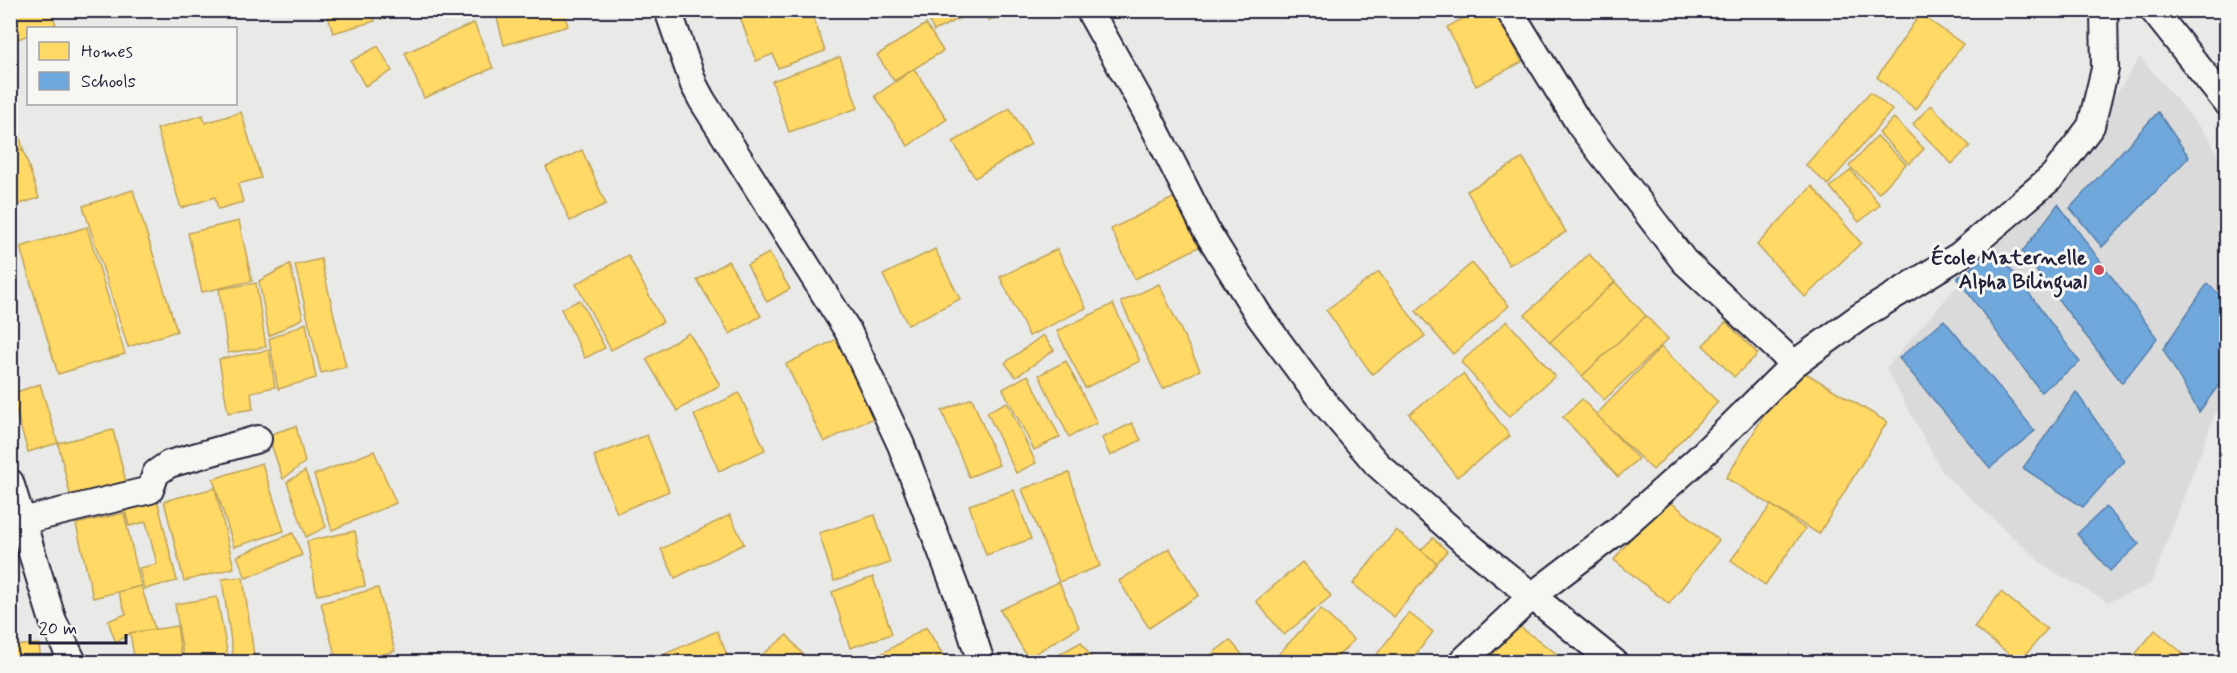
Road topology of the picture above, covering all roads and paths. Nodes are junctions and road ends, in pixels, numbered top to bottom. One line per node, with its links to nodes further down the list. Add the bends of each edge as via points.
1 (668, 10): 13 (street, via 698,92 848,331 901,445)
2 (1089, 10): 11 (street, via 1206,230 1260,316 1317,394 1377,464)
3 (1509, 10): 7 (street, via 1580,125 1684,261)
4 (2104, 10): 7 (street, via 2105,69 2091,126 2053,176 1960,255)
5 (2152, 10): 6 (street)
6 (2226, 102)
7 (1794, 364): 11 (street, via 1697,460 1629,520)
8 (258, 439): 10 (street, via 169,464 156,473 150,490)
9 (10, 482): 10 (street)
10 (22, 521): 12 (street, via 53,621)
11 (1532, 596): 14 (street); 15 (street)
12 (73, 663)
13 (981, 663)
14 (1462, 663)
15 (1614, 663)

